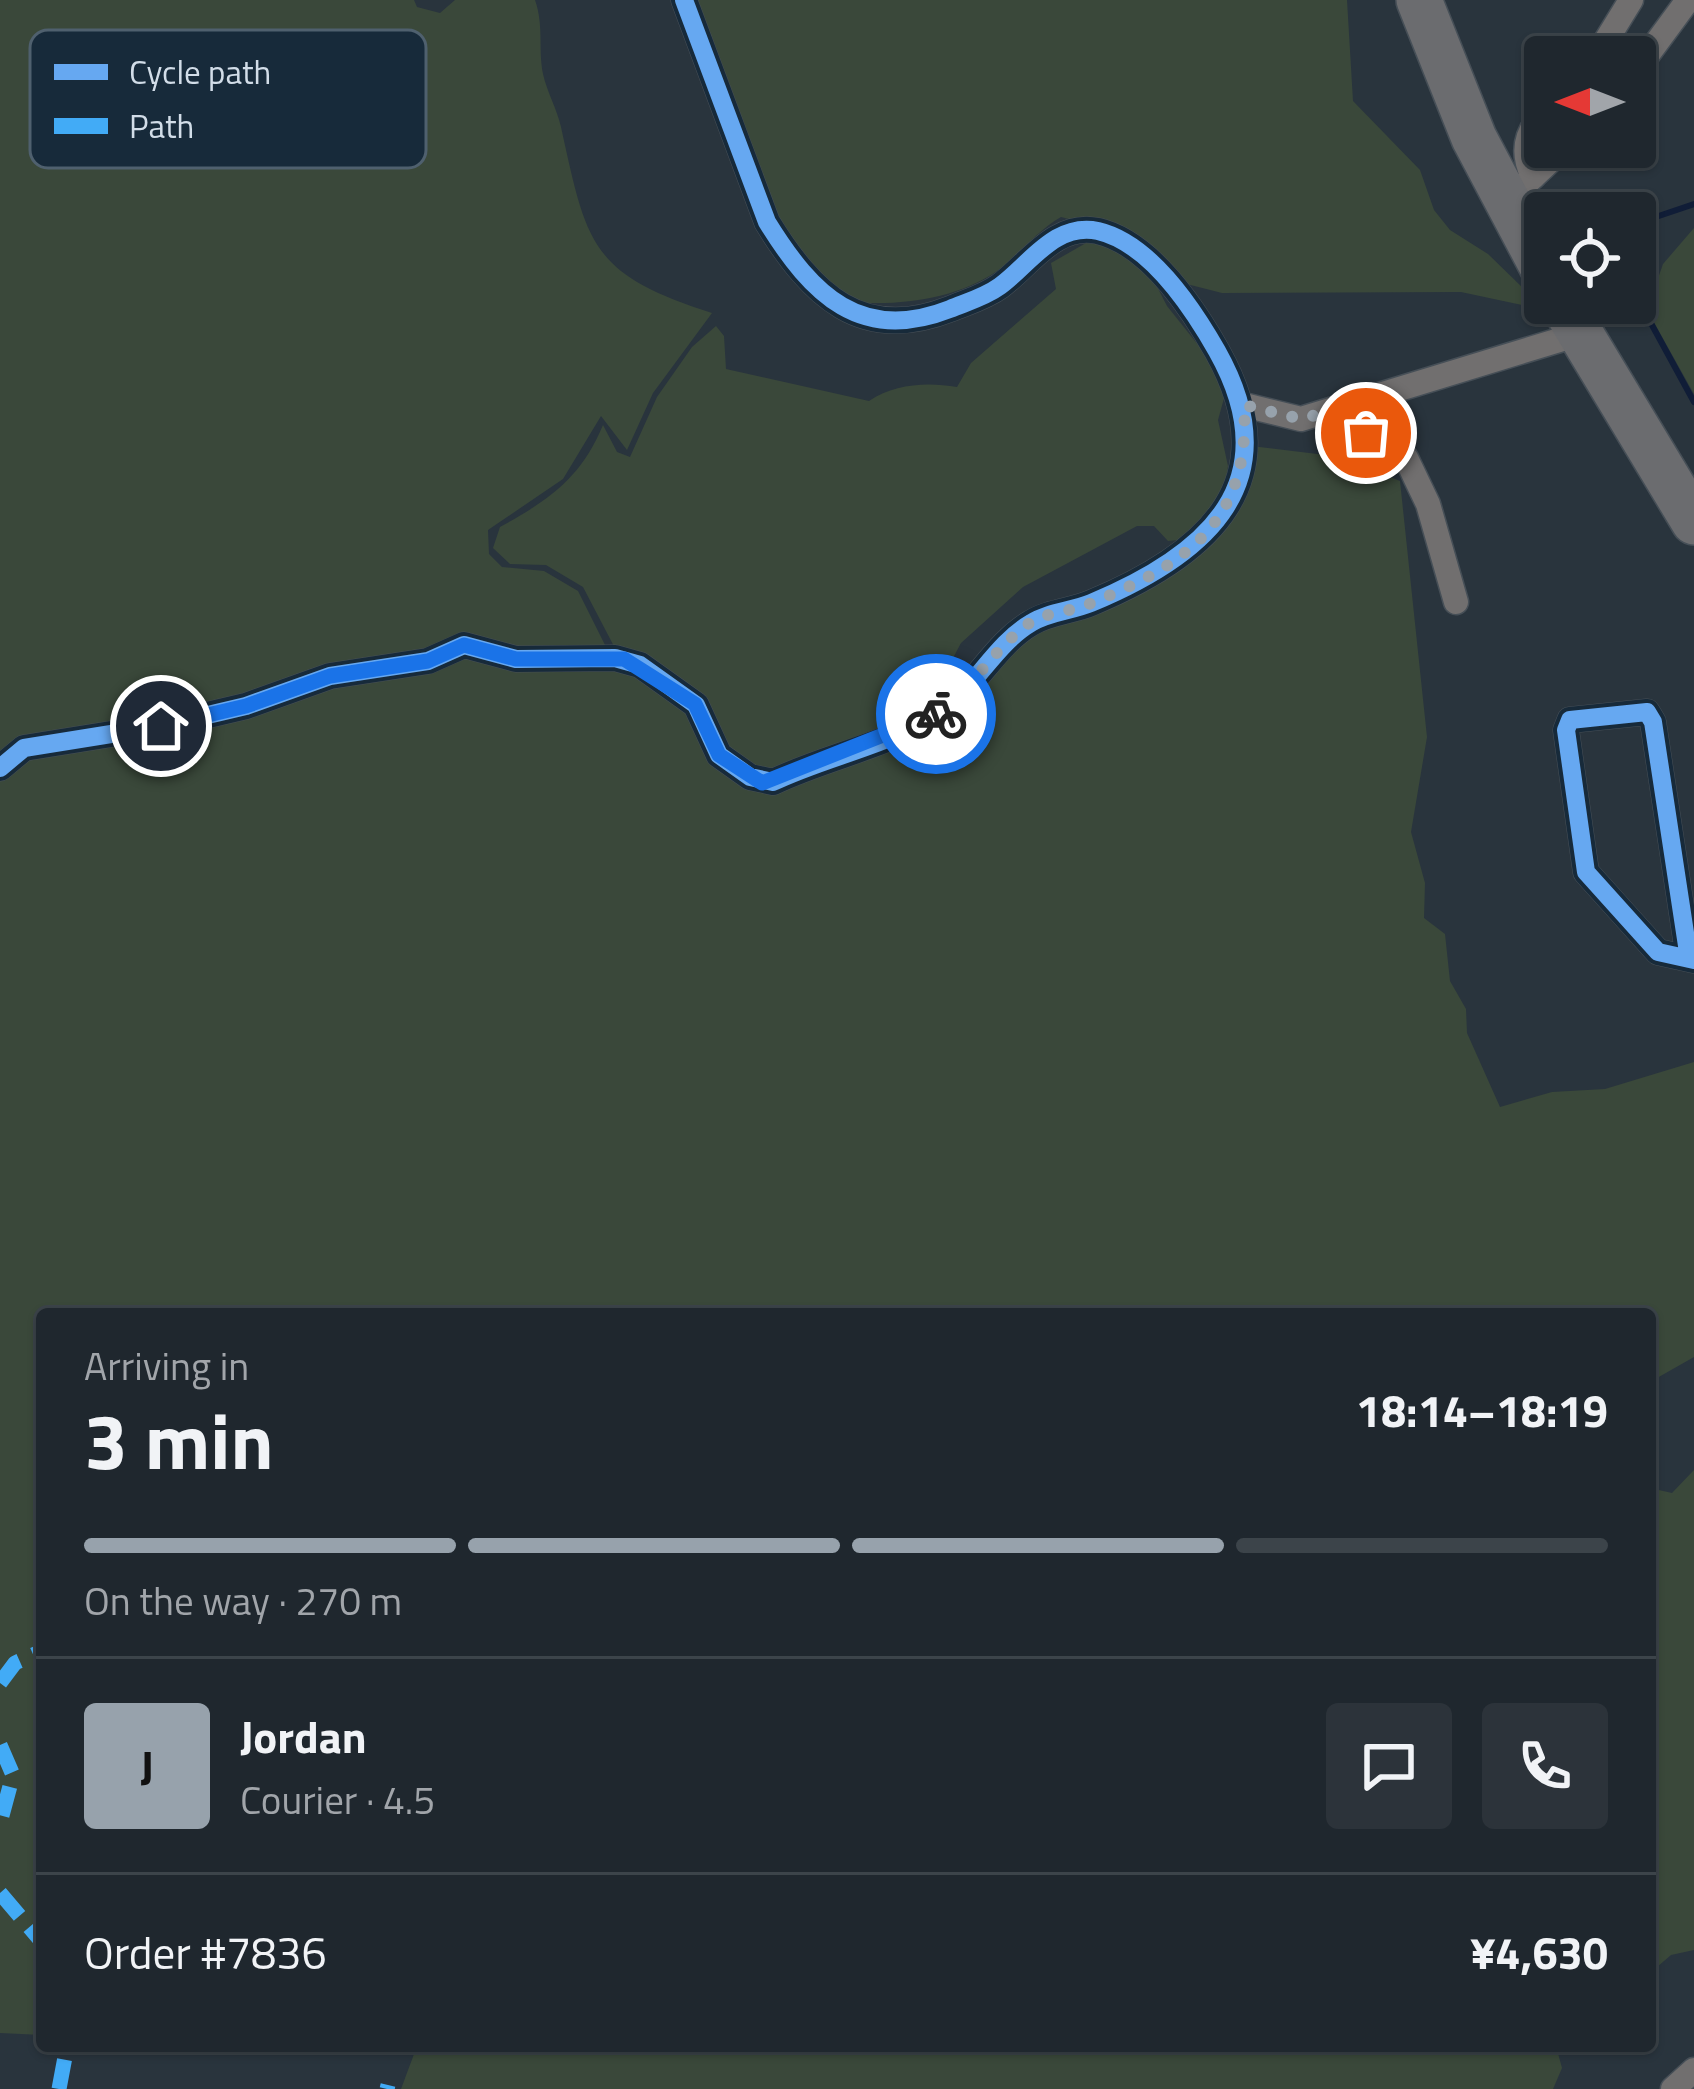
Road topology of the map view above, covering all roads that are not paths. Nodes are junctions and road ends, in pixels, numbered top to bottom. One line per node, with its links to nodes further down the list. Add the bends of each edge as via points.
1 (684, 0): 13 (street, via 767,222 834,304 879,320 938,314 995,290 1053,238 1104,232 1151,262 1210,340)
2 (1419, 0): 9 (highway, via 1466,119)
3 (1631, 0): 5 (street)
4 (1688, 0): 6 (street)
5 (1609, 36)
6 (1656, 43)
7 (1524, 159): 9 (street)
8 (1542, 168): 9 (street)
9 (1520, 189): 10 (highway)
10 (1524, 202)
11 (1555, 324): 14 (street)
12 (1574, 324): 15 (highway)
13 (1244, 405): 14 (street, via 1301,419); 17 (street, via 1239,482 1199,541 1090,604 1034,620 938,714 773,782 719,755 695,704 640,665 516,659 464,645 218,713 24,748)
14 (1328, 412): 16 (street, via 1406,458)
15 (1694, 522)
16 (1456, 602)
17 (0, 767)
18 (1692, 959): 18 (street, via 1658,952 1586,872 1570,720 1647,712 1659,734)
19 (1694, 2070): 20 (street)
20 (1673, 2089)

